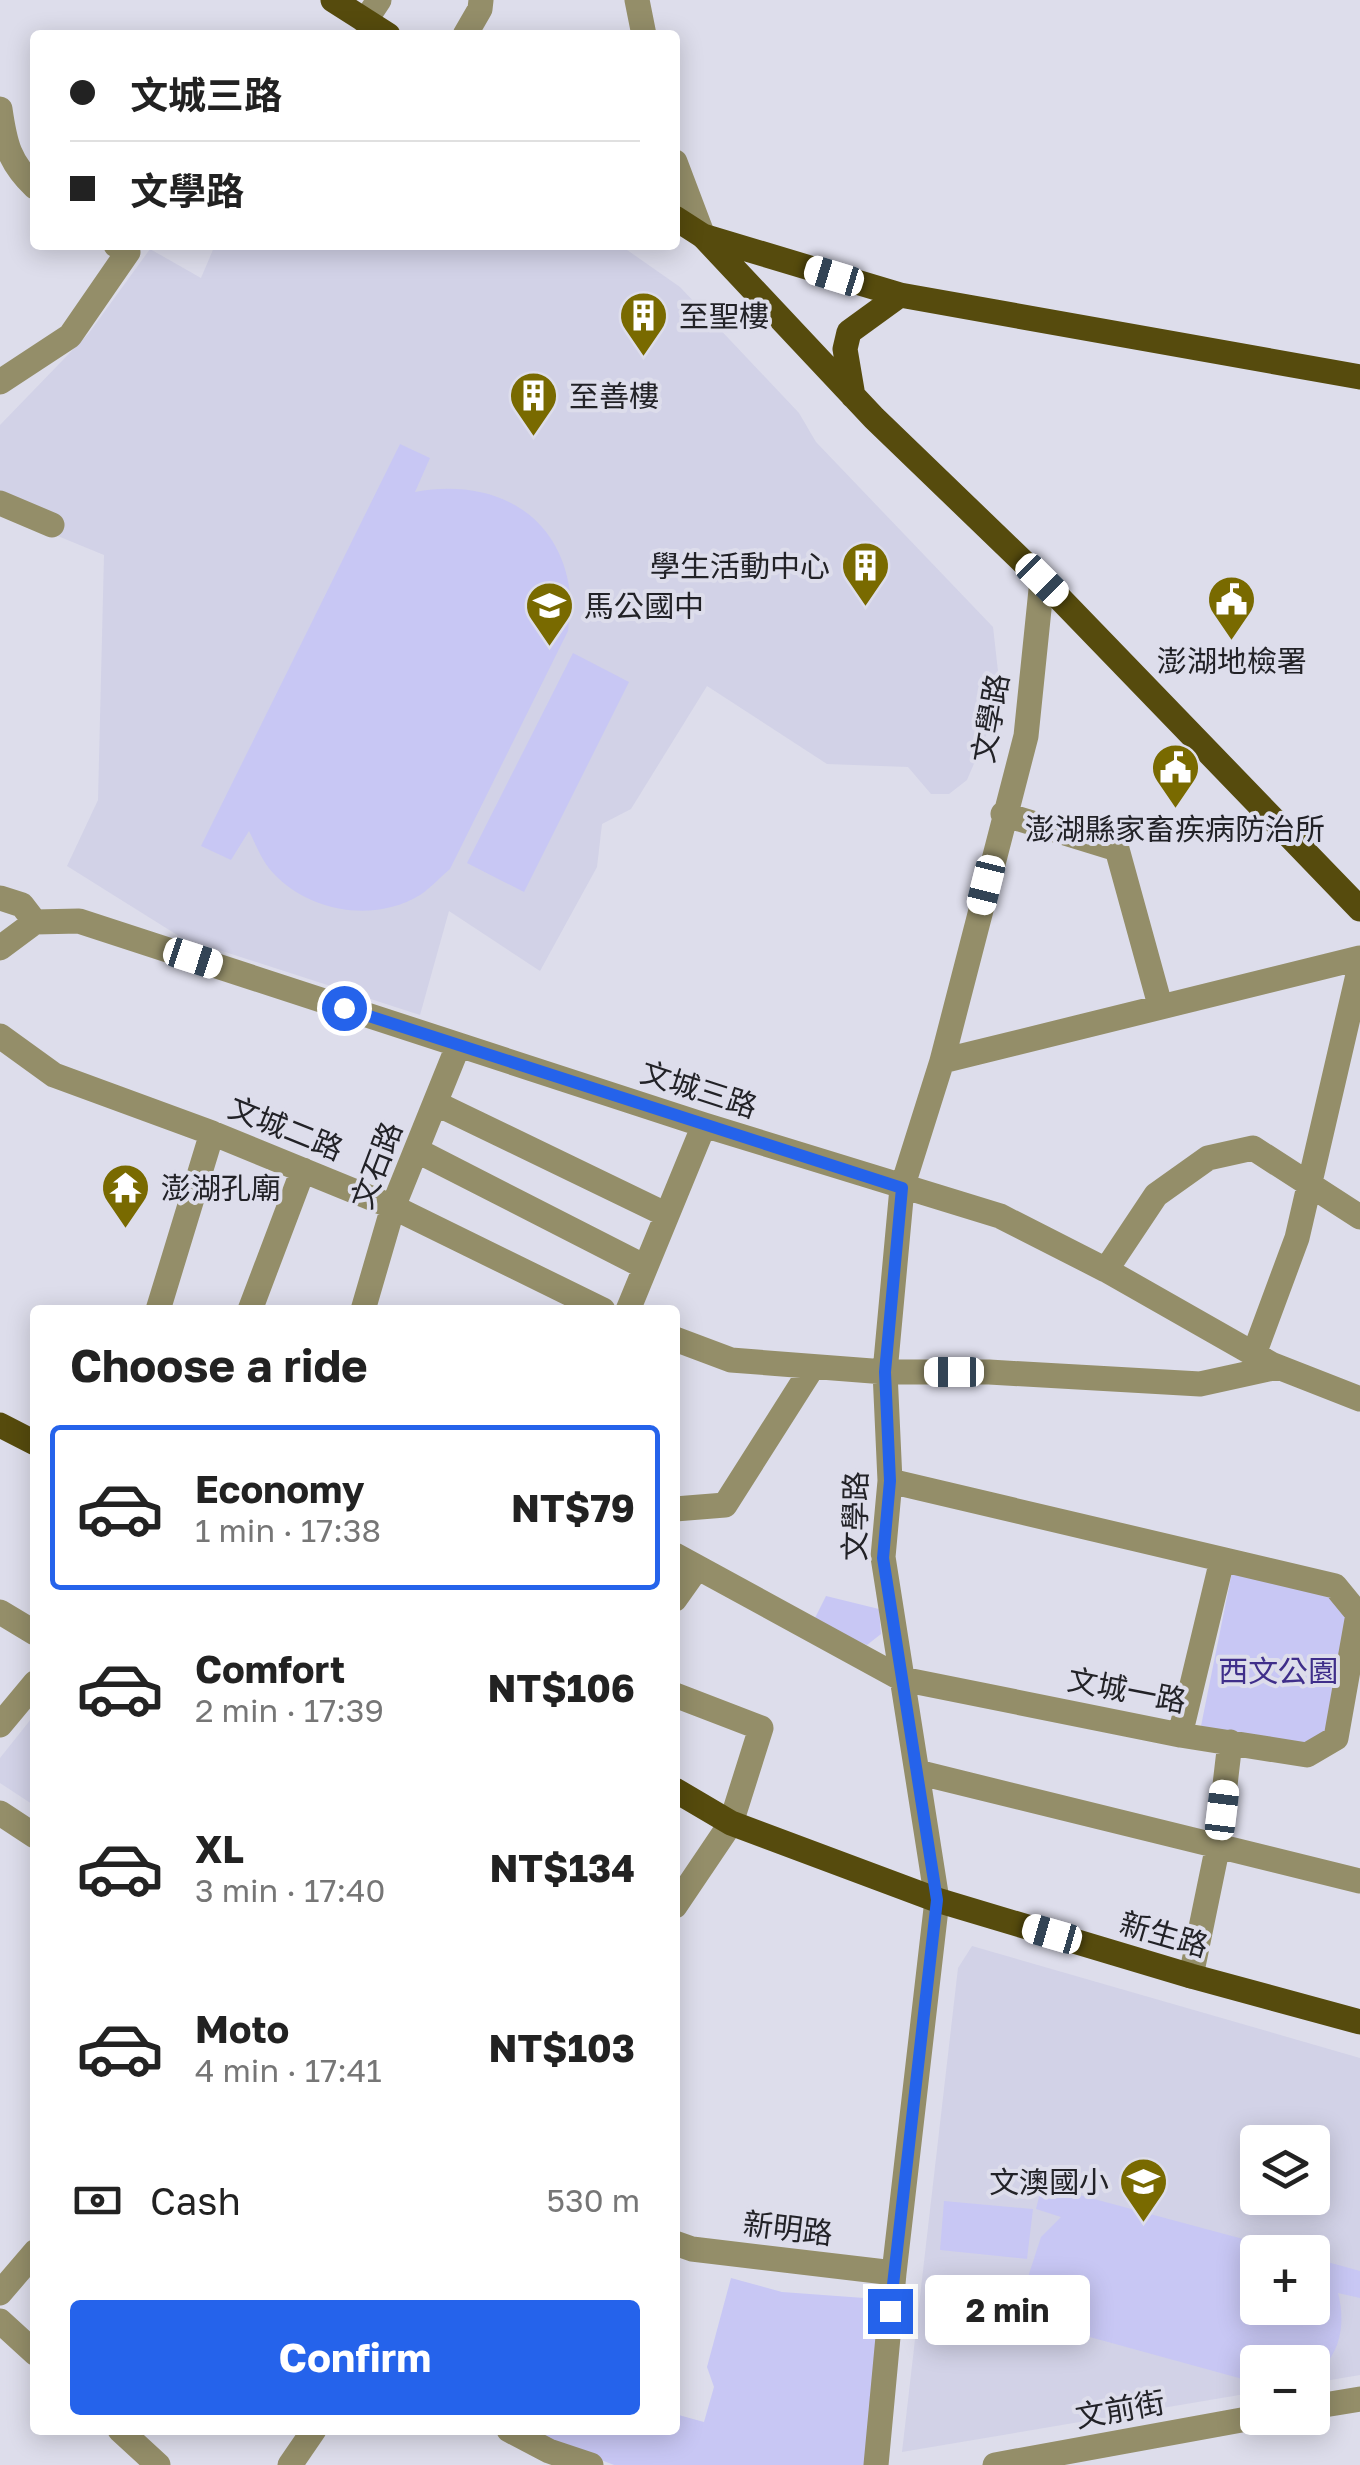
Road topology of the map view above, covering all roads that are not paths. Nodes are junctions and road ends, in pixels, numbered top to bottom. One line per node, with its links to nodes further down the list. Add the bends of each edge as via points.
1 (333, 0): 4 (main road)
2 (481, 0): 5 (street)
3 (637, 0): 6 (street)
4 (372, 10)
5 (468, 30)
6 (643, 30)
7 (0, 109): 9 (street, via 16,168)
8 (680, 175): 11 (street)
9 (30, 182)
10 (680, 221): 11 (main road)
11 (703, 236): 13 (main road); 16 (main road)
12 (125, 250): 15 (street, via 70,336)
13 (900, 295): 14 (main road); 16 (main road, via 849,332)
14 (1360, 376)
15 (0, 382)
16 (853, 396): 19 (main road)
17 (0, 504): 18 (street)
18 (52, 525)
19 (1042, 580): 20 (street, 文學路, via 1026,736); 22 (main road)
20 (1003, 814): 27 (street, via 1117,849); 30 (street, 文學路)
21 (0, 898): 23 (street, via 22,905)
22 (1360, 908)
23 (34, 922): 24 (street); 29 (street, 文城三路, via 79,921)
24 (0, 948)
25 (1360, 958): 27 (street)
26 (1360, 966): 36 (street)
27 (1160, 1006): 30 (street)
28 (0, 1036): 33 (street, 文城二路, via 54,1075)
29 (458, 1046): 31 (street, 文石路); 32 (street, 文城三路)
30 (942, 1061): 37 (street, 文學路)
31 (434, 1103): 34 (street, 文石路); 39 (street)
32 (704, 1125): 37 (street, 文城三路); 39 (street)
33 (212, 1133): 35 (street, 文城二路); 43 (street)
34 (416, 1150): 38 (street, 文石路); 41 (street)
35 (302, 1170): 38 (street, 文城二路); 44 (street)
36 (1311, 1185): 40 (street); 42 (street, via 1253,1148 1208,1158 1156,1196); 49 (street)
37 (902, 1188): 42 (street, 文城三路, via 1000,1216); 52 (street, 文學路)
38 (393, 1207): 45 (street, 文石路); 46 (street, 文城二路)
39 (667, 1215): 41 (street)
40 (1360, 1217)
41 (646, 1267): 47 (street)
42 (1106, 1270): 49 (street, 文城三路)
43 (160, 1305)
44 (252, 1305)
45 (364, 1305)
46 (592, 1305)
47 (630, 1305)
48 (680, 1341): 51 (street, via 731,1360)
49 (1254, 1354): 50 (street, 文城三路)
50 (1278, 1367): 52 (street, via 1200,1384); 53 (street, 文城三路)
51 (812, 1368): 52 (street); 57 (street, via 726,1505)
52 (885, 1372): 56 (street, 文學路)
53 (1360, 1398)
54 (0, 1425): 55 (main road)
55 (30, 1440)
56 (890, 1481): 58 (street, 文城一路); 63 (street, 文學路, via 883,1558)
57 (680, 1509)
58 (1222, 1560): 61 (street, 文城一路, via 1335,1586); 67 (street)
59 (686, 1562): 63 (street, 文城一路)
60 (0, 1612): 62 (street)
61 (1359, 1614): 68 (street, 文城一路, via 1336,1738 1307,1754)
62 (30, 1630)
63 (902, 1679): 67 (street, 文城一路); 69 (street, 文學路)
64 (30, 1689): 66 (street)
65 (680, 1698): 72 (street, via 761,1728)
66 (0, 1725)
67 (1180, 1735): 68 (street, 文城一路)
68 (1230, 1742): 74 (street)
69 (917, 1772): 74 (street); 77 (street, 文學路)
70 (680, 1793): 72 (main road, 新生路)
71 (0, 1813): 73 (street)
72 (731, 1823): 76 (street); 77 (main road, 新生路)
73 (30, 1833)
74 (1218, 1845): 75 (street); 78 (street)
75 (1360, 1880)
76 (680, 1899)
77 (937, 1900): 78 (main road, 新生路); 82 (street, 文學路)
78 (1191, 1976): 79 (main road, 新生路)
79 (1360, 2022)
80 (680, 2245): 82 (street, 新明路)
81 (30, 2258): 83 (street)
82 (894, 2272): 95 (street, 文學路)
83 (0, 2293)
84 (0, 2321): 85 (street)
85 (30, 2348)
86 (1360, 2399): 87 (street)
87 (1330, 2404)
88 (1240, 2419): 96 (street, 文前街)
89 (125, 2435): 92 (street)
90 (311, 2435): 93 (street)
91 (519, 2435): 94 (street)
92 (158, 2465)
93 (290, 2465)
94 (591, 2465)
95 (876, 2465)
96 (995, 2465)

